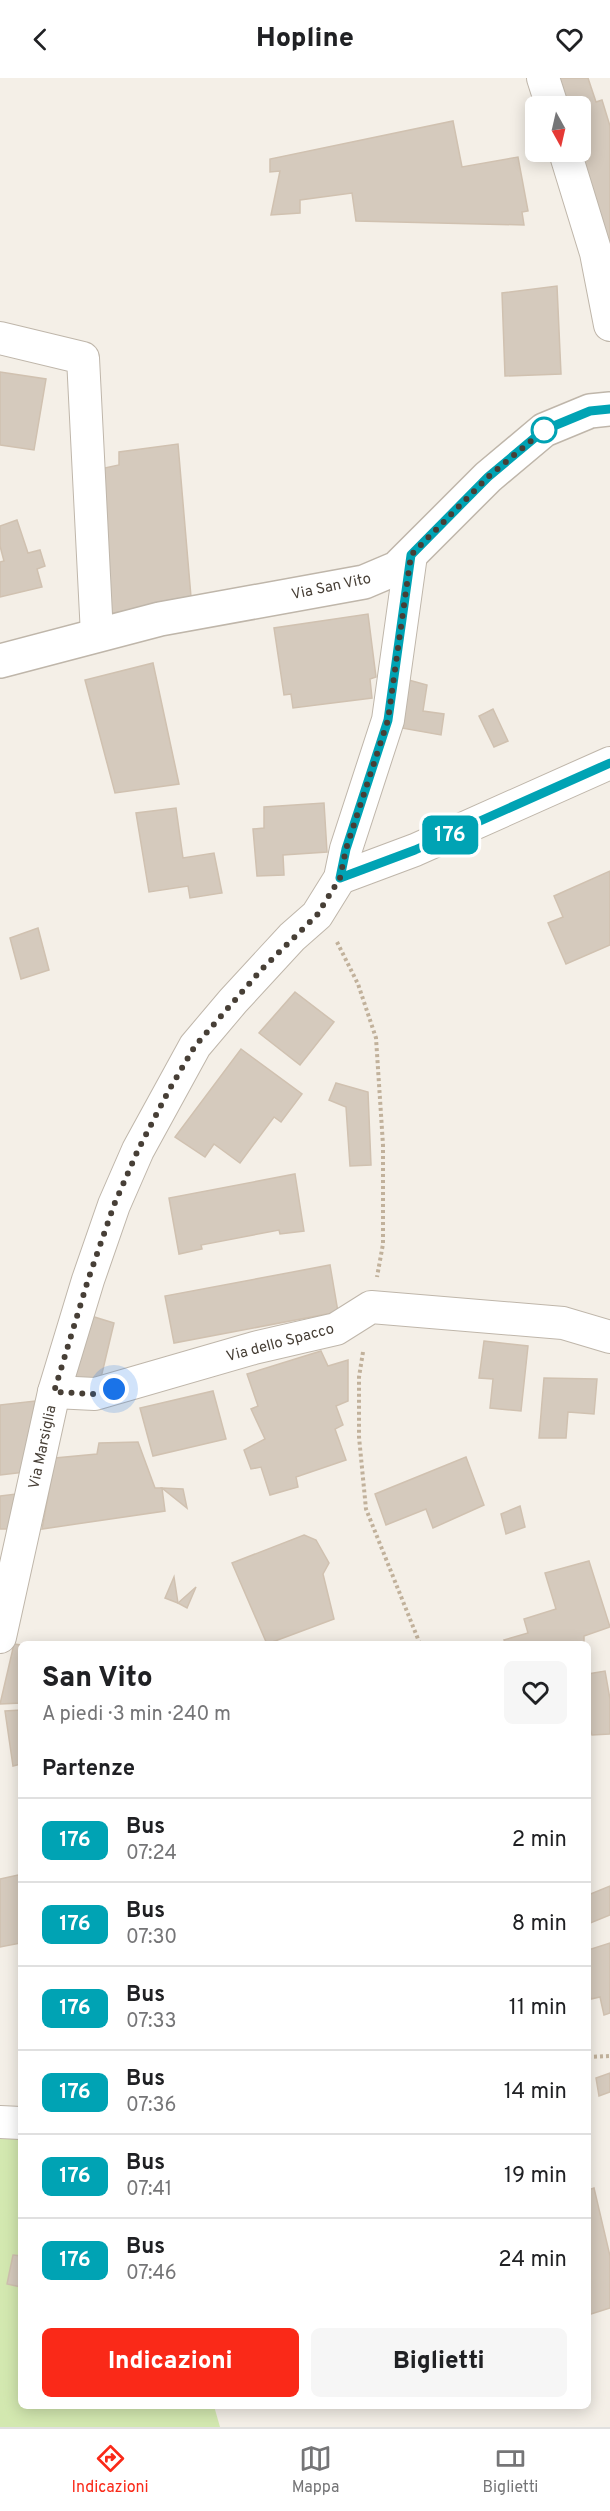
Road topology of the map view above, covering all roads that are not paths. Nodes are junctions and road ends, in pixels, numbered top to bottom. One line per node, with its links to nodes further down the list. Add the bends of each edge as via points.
1 (543, 78): 2 (street)
2 (549, 96)
3 (568, 162): 4 (street, via 596,253)
4 (610, 325)
5 (0, 338): 8 (street, via 83,358)
6 (610, 409): 7 (street, Via San Vito, via 590,411 544,430 488,477)
7 (411, 555): 8 (street, Via San Vito, via 397,568 364,582 160,619); 11 (street, Via Marsiglia, via 388,720)
8 (97, 635): 9 (street, Via San Vito)
9 (0, 661)
10 (610, 763): 11 (street, via 415,850)
11 (340, 878): 13 (street, Via Marsiglia, via 317,915 270,961 195,1046 169,1090 114,1205)
12 (610, 1337): 13 (street, Via dello Spacco, via 563,1323 371,1307 336,1329 254,1348 95,1394)
13 (54, 1392): 14 (street, Via Marsiglia)
14 (0, 1637)
15 (0, 2122): 16 (street)
16 (18, 2123)

